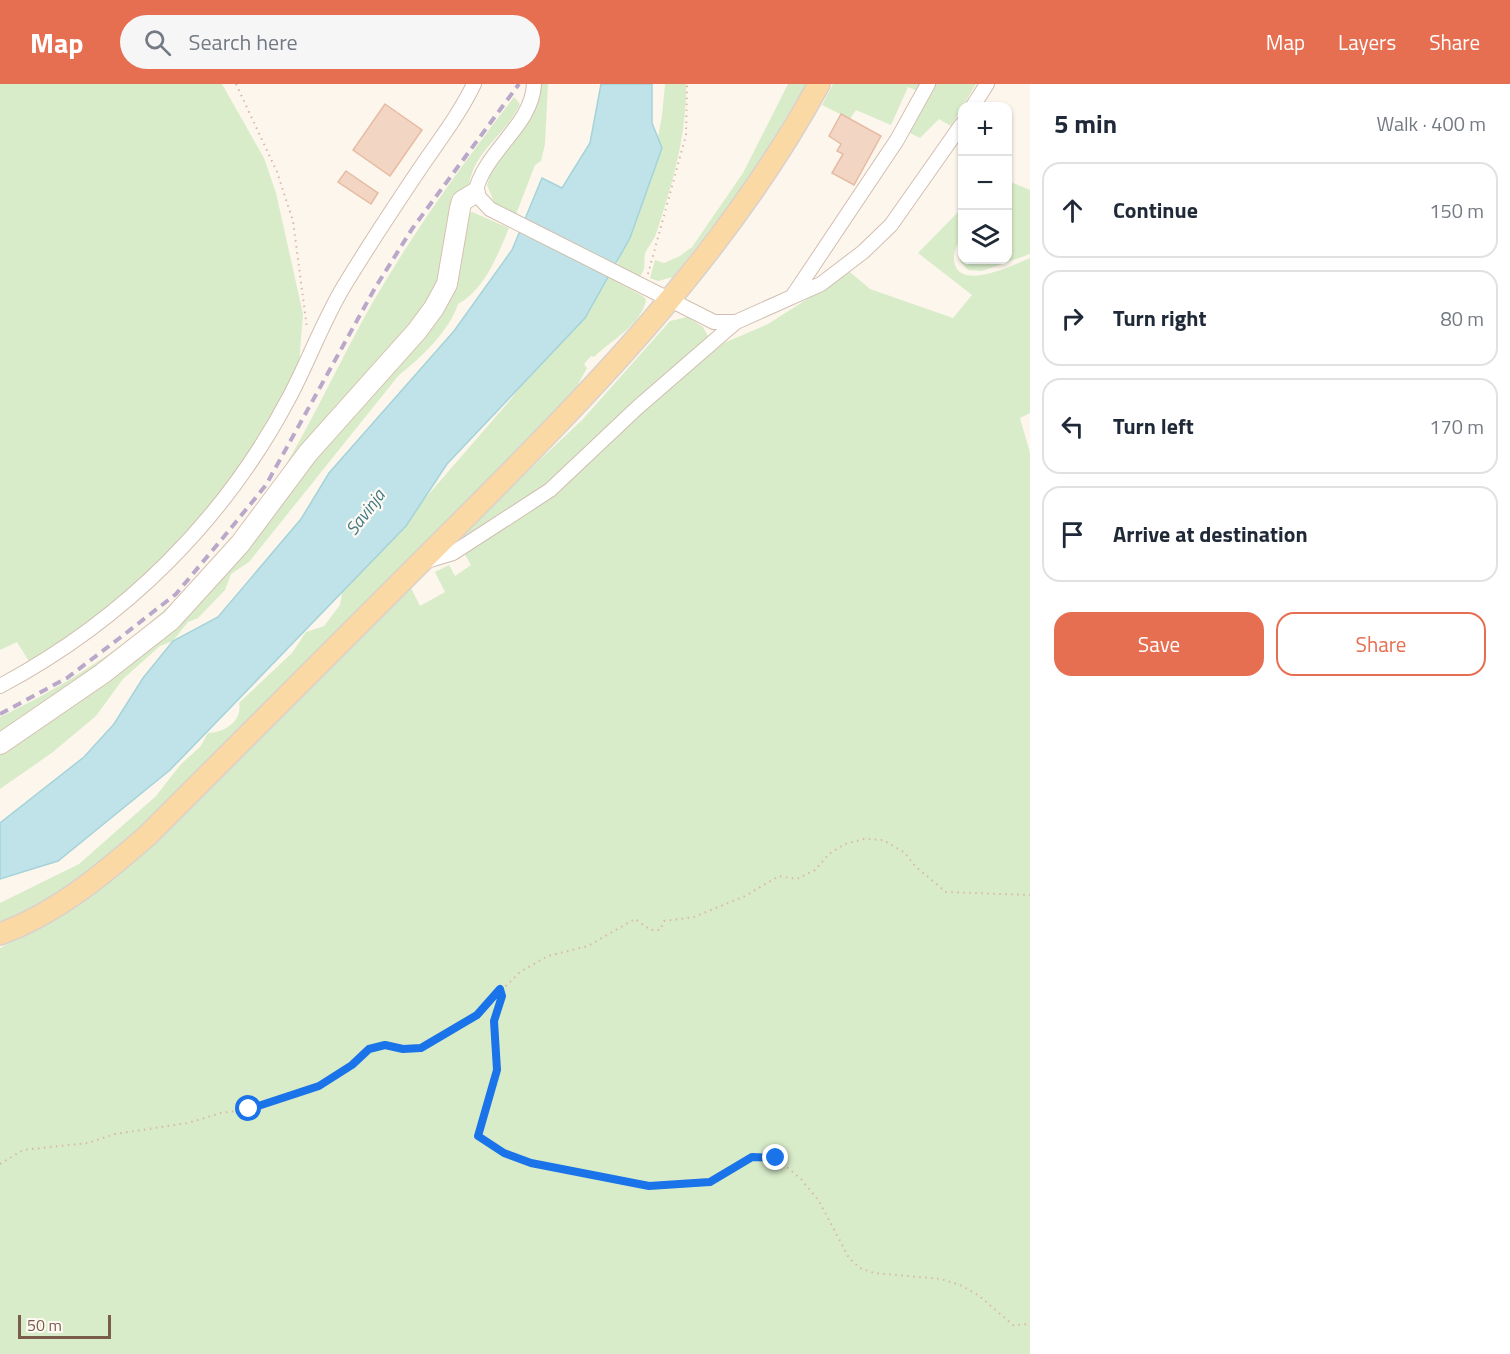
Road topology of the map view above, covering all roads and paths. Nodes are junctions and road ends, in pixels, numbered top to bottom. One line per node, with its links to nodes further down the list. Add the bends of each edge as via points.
1 (236, 84): 15 (path, via 277,172 293,221 308,330)
2 (474, 84): 15 (street, via 458,115 344,287)
3 (534, 84): 10 (street, via 520,123 479,176)
4 (687, 84): 11 (path, via 686,135)
5 (819, 84): 12 (main road, via 757,187)
6 (928, 84): 13 (street, via 897,140)
7 (987, 84): 8 (street)
8 (976, 102)
9 (958, 131): 13 (street, via 891,225 821,284)
10 (475, 194): 11 (street, via 490,209); 18 (street, via 462,201 447,284 434,308 308,453 240,544 171,620 102,674)
11 (645, 285): 12 (street)
12 (671, 299): 14 (street, via 714,322); 16 (main road, via 568,414)
13 (791, 299): 14 (street)
14 (736, 322): 16 (street, via 550,490 453,553)
15 (316, 340): 17 (street, via 265,438 201,529 136,594 42,664)
16 (419, 564): 20 (main road, via 147,836 60,905)
17 (0, 686)
18 (0, 744)
19 (1030, 895): 21 (path, via 946,892 904,852 883,840 864,839 845,844 815,870 797,879 779,876 745,896 694,917 664,921 660,930 651,930 635,919 588,946 548,956)
20 (0, 934)
21 (500, 989): 22 (path, via 477,1015 421,1048 385,1045 369,1049 319,1086 279,1100 87,1143 23,1150); 23 (path, via 502,996 494,1021 497,1070 478,1136 504,1153 531,1163 649,1186 710,1182 752,1157 776,1158 819,1201 849,1258 860,1269 960,1286 978,1295 1013,1325)
22 (0, 1164)
23 (1030, 1324)

